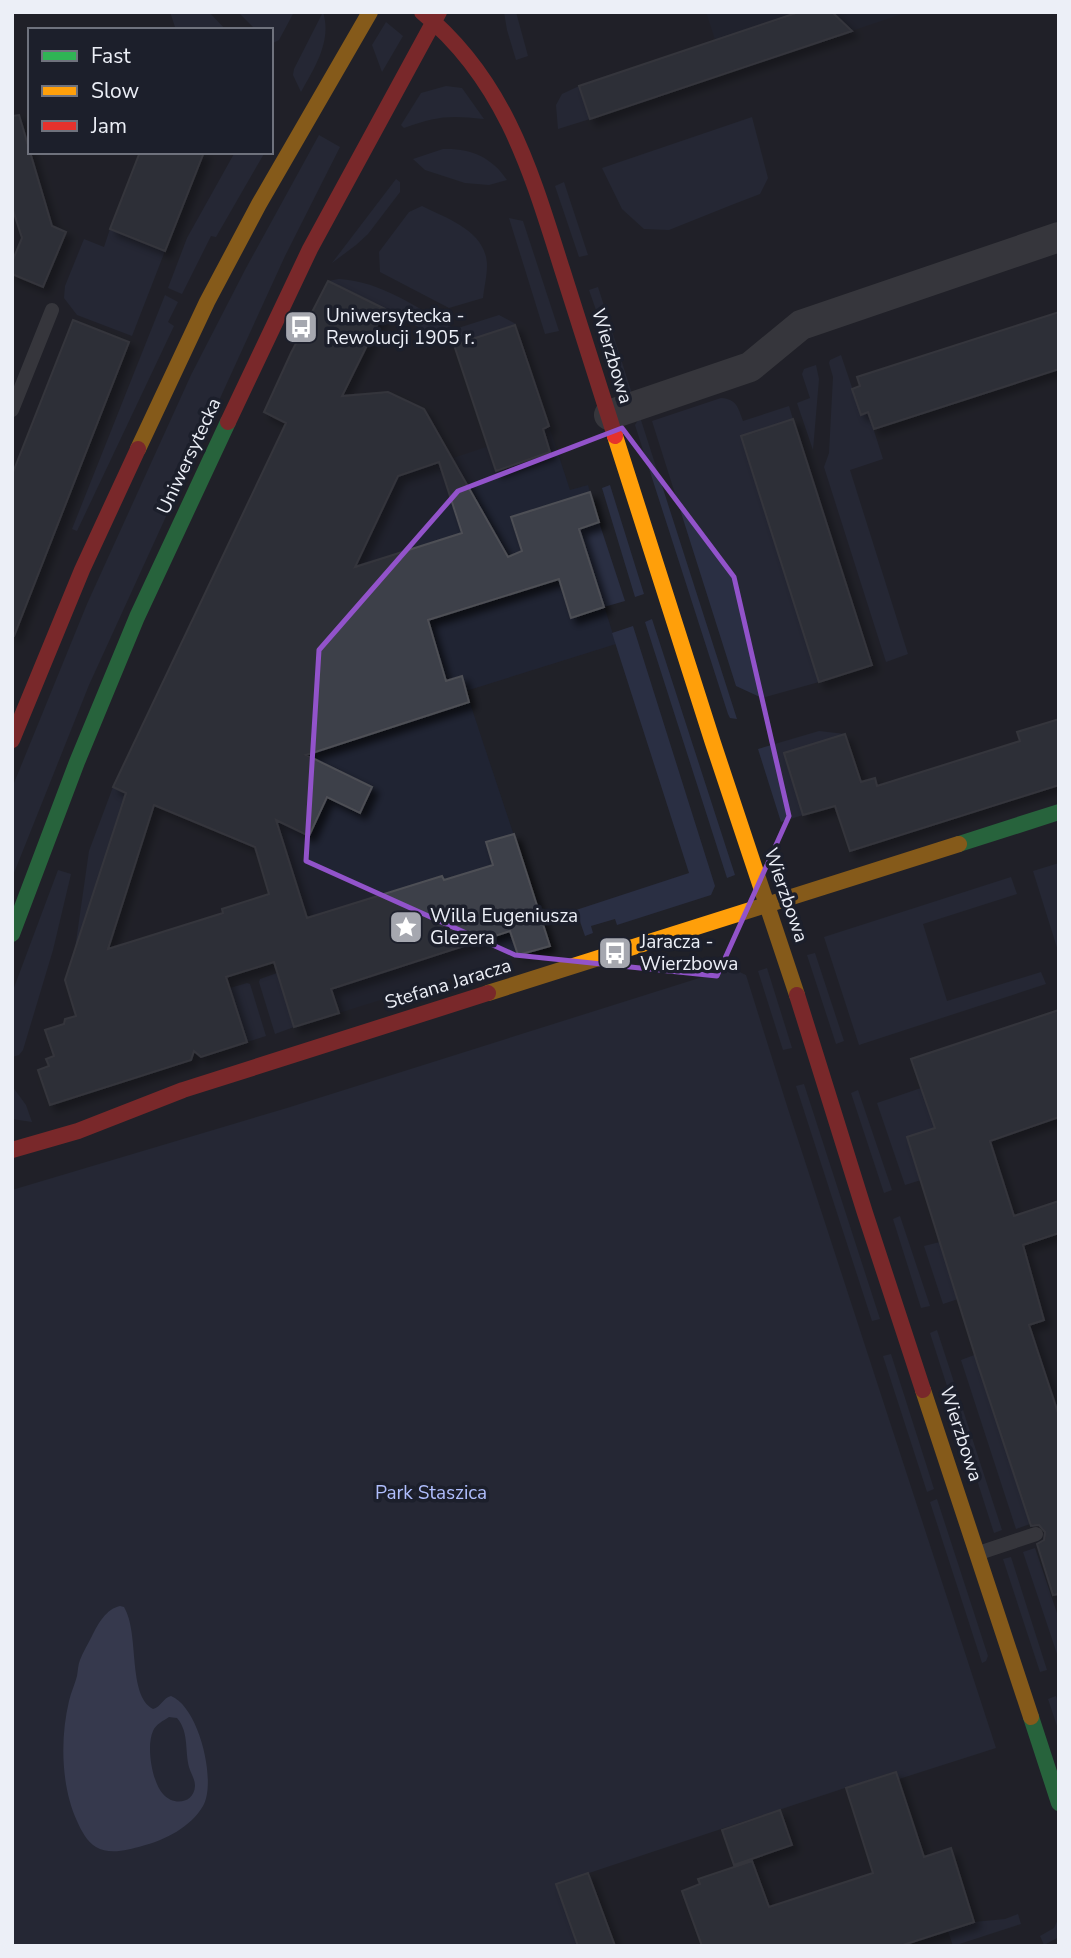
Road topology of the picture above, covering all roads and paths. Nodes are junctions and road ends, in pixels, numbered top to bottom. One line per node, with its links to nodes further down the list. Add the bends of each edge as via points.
1 (370, 12): 7 (street, via 258,204 207,302 82,570)
2 (431, 15): 6 (street, Wierzbowa, via 476,68 529,167); 10 (street, Uniwersytecka, via 310,249 137,617 76,762)
3 (1059, 237): 6 (street, via 801,325 750,367)
4 (52, 310): 5 (lane)
5 (12, 410)
6 (609, 415): 9 (street, Wierzbowa)
7 (12, 740)
8 (1059, 812): 9 (street, Stefana Jaracza)
9 (767, 905): 11 (street, Stefana Jaracza, via 183,1090 78,1131); 13 (street, Wierzbowa)
10 (12, 934)
11 (12, 1150)
12 (1036, 1534): 13 (lane)
13 (978, 1553): 14 (street, Wierzbowa)
14 (1059, 1803)

